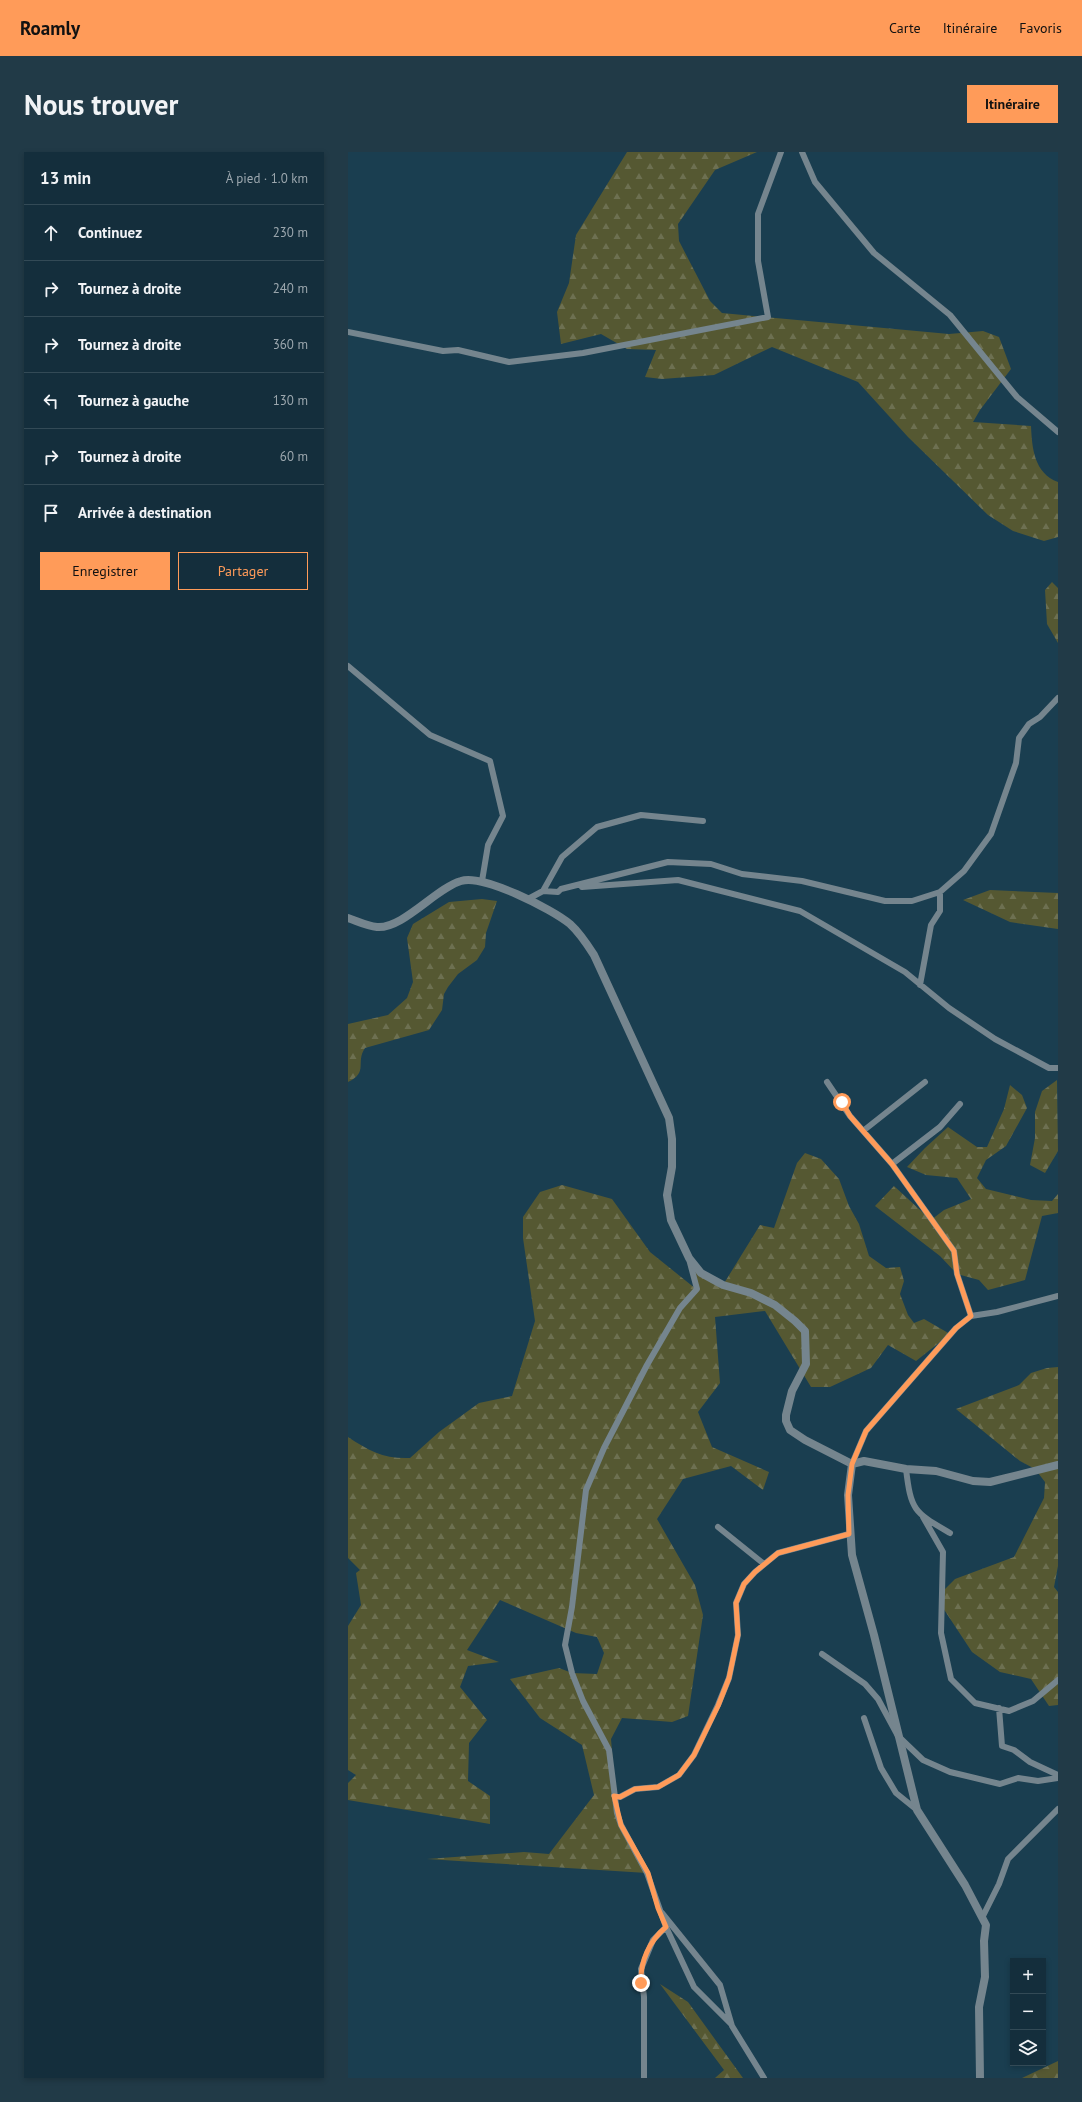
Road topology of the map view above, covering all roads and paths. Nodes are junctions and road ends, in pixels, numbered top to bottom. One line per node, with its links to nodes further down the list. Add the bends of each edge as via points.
1 (781, 152): 3 (street, via 758,214 758,261 768,317 583,353 509,362 458,350 443,350)
2 (802, 152): 4 (street, via 815,182 874,253 950,315 1017,397)
3 (348, 332)
4 (1058, 432)
5 (348, 666): 8 (street, via 430,735 490,761 503,816 488,845)
6 (1058, 698): 11 (street, via 1040,717 1029,724 1019,738 1016,763 991,834 964,871)
7 (703, 821): 10 (street, via 641,815 597,827 562,857)
8 (482, 881): 12 (street); 13 (street, via 457,882 388,926 377,927)
9 (561, 889): 10 (street, via 558,892); 11 (street, via 668,862 711,864 742,874 802,881 885,901 912,901); 14 (street, via 678,880 800,912 906,972)
10 (543, 891): 12 (street)
11 (940, 892): 14 (street, via 940,910 931,925)
12 (528, 899): 21 (street, via 561,918 585,941 655,1084 669,1118 672,1140 672,1167 667,1195 671,1220)
13 (348, 918)
14 (920, 985): 15 (street, via 995,1039 1049,1068)
15 (1058, 1068)
16 (827, 1082): 19 (street)
17 (925, 1082): 19 (street)
18 (960, 1104): 20 (street, via 940,1127)
19 (863, 1131): 20 (street)
20 (892, 1164): 23 (street, via 954,1251 957,1274)
21 (689, 1258): 24 (street, via 701,1273 723,1285 751,1293 775,1305 805,1331 806,1364 792,1391 786,1422 790,1430 805,1440); 38 (street, via 697,1289 680,1308 608,1441 586,1490 582,1517 565,1645 583,1701 609,1750)
22 (1058, 1296): 23 (street)
23 (971, 1316): 24 (street, via 956,1328 866,1431)
24 (852, 1464): 26 (street, via 864,1461); 30 (street, via 848,1495)
25 (1058, 1465): 26 (street, via 990,1482 974,1481 936,1471)
26 (906, 1469): 27 (street, via 910,1496 914,1507)
27 (923, 1517): 29 (street); 34 (street, via 943,1552 941,1633 950,1679 975,1703)
28 (718, 1527): 31 (street)
29 (950, 1533)
30 (849, 1534): 31 (street, via 778,1553); 36 (street, via 852,1555)
31 (764, 1564): 38 (street, via 744,1584 736,1603 738,1635 729,1678 694,1755 679,1775 658,1787 635,1789 620,1797)
32 (822, 1654): 36 (street, via 865,1684 878,1698)
33 (1058, 1680): 34 (street, via 1033,1701 1009,1711)
34 (999, 1708): 37 (street, via 1002,1746 1014,1750)
35 (864, 1718): 40 (street, via 880,1768 896,1793)
36 (898, 1736): 37 (street, via 923,1760 950,1772 1000,1784 1018,1778 1038,1781); 40 (street)
37 (1058, 1777)
38 (614, 1796): 41 (street, via 621,1825 648,1873)
39 (1058, 1809): 42 (street, via 1008,1859)
40 (917, 1810): 42 (street)
41 (658, 1908): 43 (street); 44 (street, via 720,1985)
42 (983, 1916): 47 (street, via 986,1924 985,1977 979,2007)
43 (666, 1927): 44 (street, via 694,1987); 45 (street, via 653,1940 641,1968 644,1997)
44 (732, 2026): 46 (street)
45 (644, 2078)
46 (764, 2078)
47 (980, 2078)

